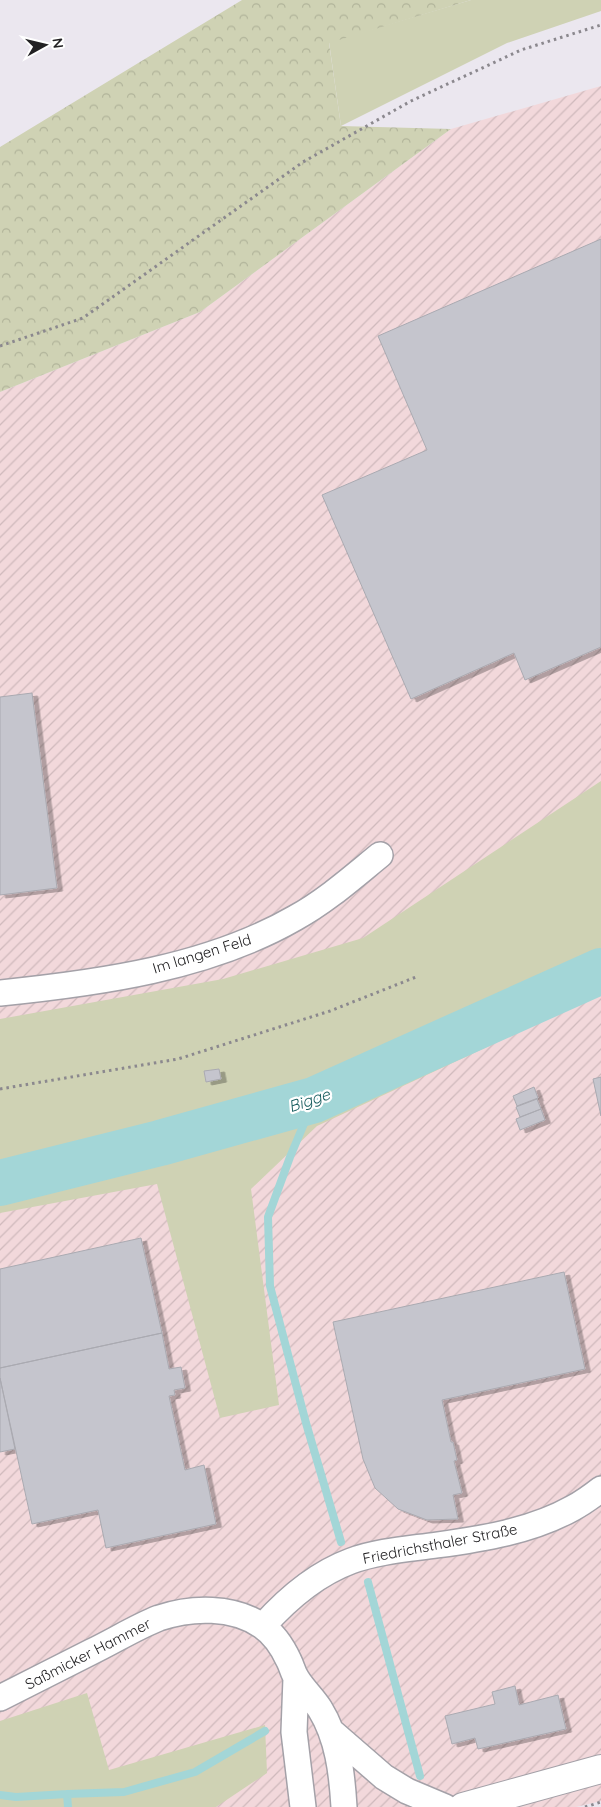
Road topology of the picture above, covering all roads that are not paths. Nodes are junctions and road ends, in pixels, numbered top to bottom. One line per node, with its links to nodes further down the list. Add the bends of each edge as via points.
1 (380, 855): 2 (street, Im langen Feld, via 296,918 226,949 190,961 95,981)
2 (0, 993)
3 (601, 1489): 4 (street, Friedrichsthaler Straße, via 573,1508 542,1522 351,1562 312,1582)
4 (263, 1626): 5 (street, Saßmicker Hammer, via 276,1638); 6 (street, Saßmicker Hammer, via 222,1611 180,1613 159,1618)
5 (296, 1678): 7 (street, Saßmicker Hammer, via 319,1708); 9 (street, Saßmicker Hammer, via 294,1732)
6 (0, 1698)
7 (331, 1731): 10 (street, Saßmicker Hammer, via 343,1783); 11 (street, Saßmicker Hammer, via 384,1777)
8 (601, 1769): 12 (main road)
9 (303, 1807)
10 (344, 1807)
11 (445, 1807)
12 (464, 1807)

